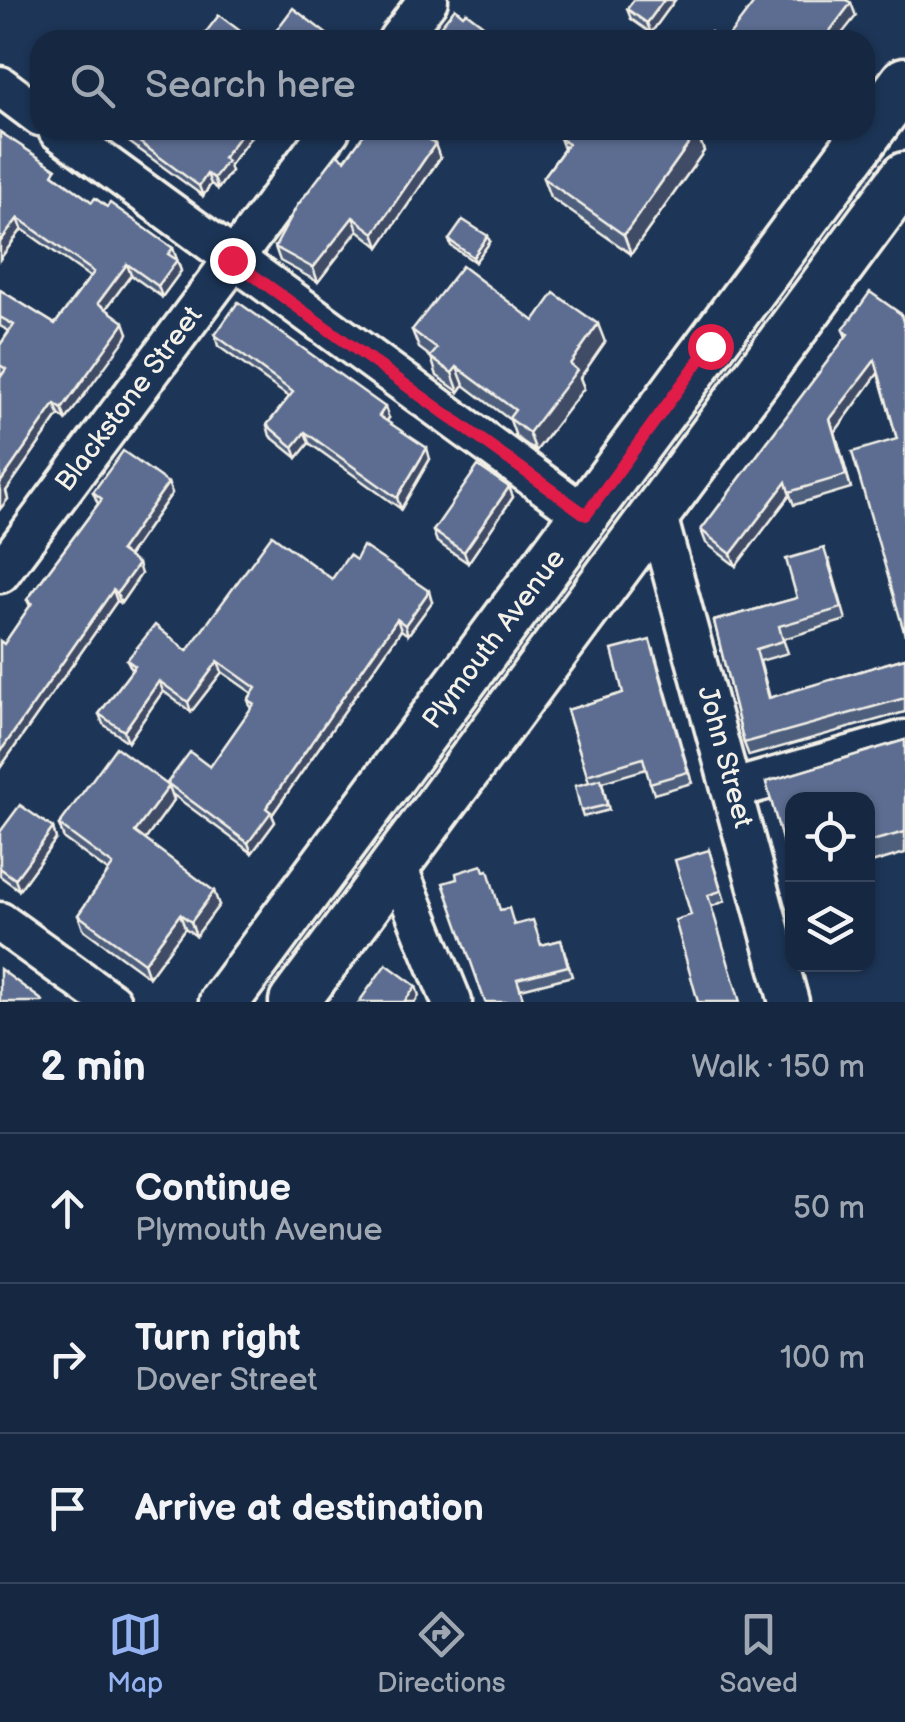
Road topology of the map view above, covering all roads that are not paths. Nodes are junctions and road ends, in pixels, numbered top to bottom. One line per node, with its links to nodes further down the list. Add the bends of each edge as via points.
1 (428, 0): 2 (street)
2 (406, 30)
3 (905, 82): 6 (main road, Plymouth Avenue)
4 (0, 86): 5 (street)
5 (30, 108)
6 (875, 123)
7 (71, 140): 11 (street)
8 (322, 140): 11 (street, Blackstone Street)
9 (862, 140): 13 (main road, Plymouth Avenue)
10 (903, 187): 12 (main road, Plymouth Avenue)
11 (232, 260): 13 (street); 14 (street, Blackstone Street)
12 (656, 512): 16 (street, John Street); 17 (main road, Plymouth Avenue)
13 (586, 515): 20 (main road, Plymouth Avenue)
14 (0, 573)
15 (905, 740): 16 (street)
16 (734, 789): 23 (street, John Street)
17 (396, 864): 21 (main road, Plymouth Avenue); 22 (street)
18 (0, 922): 19 (street)
19 (111, 1002)
20 (224, 1002)
21 (294, 1002)
22 (452, 1002)
23 (789, 1002)

